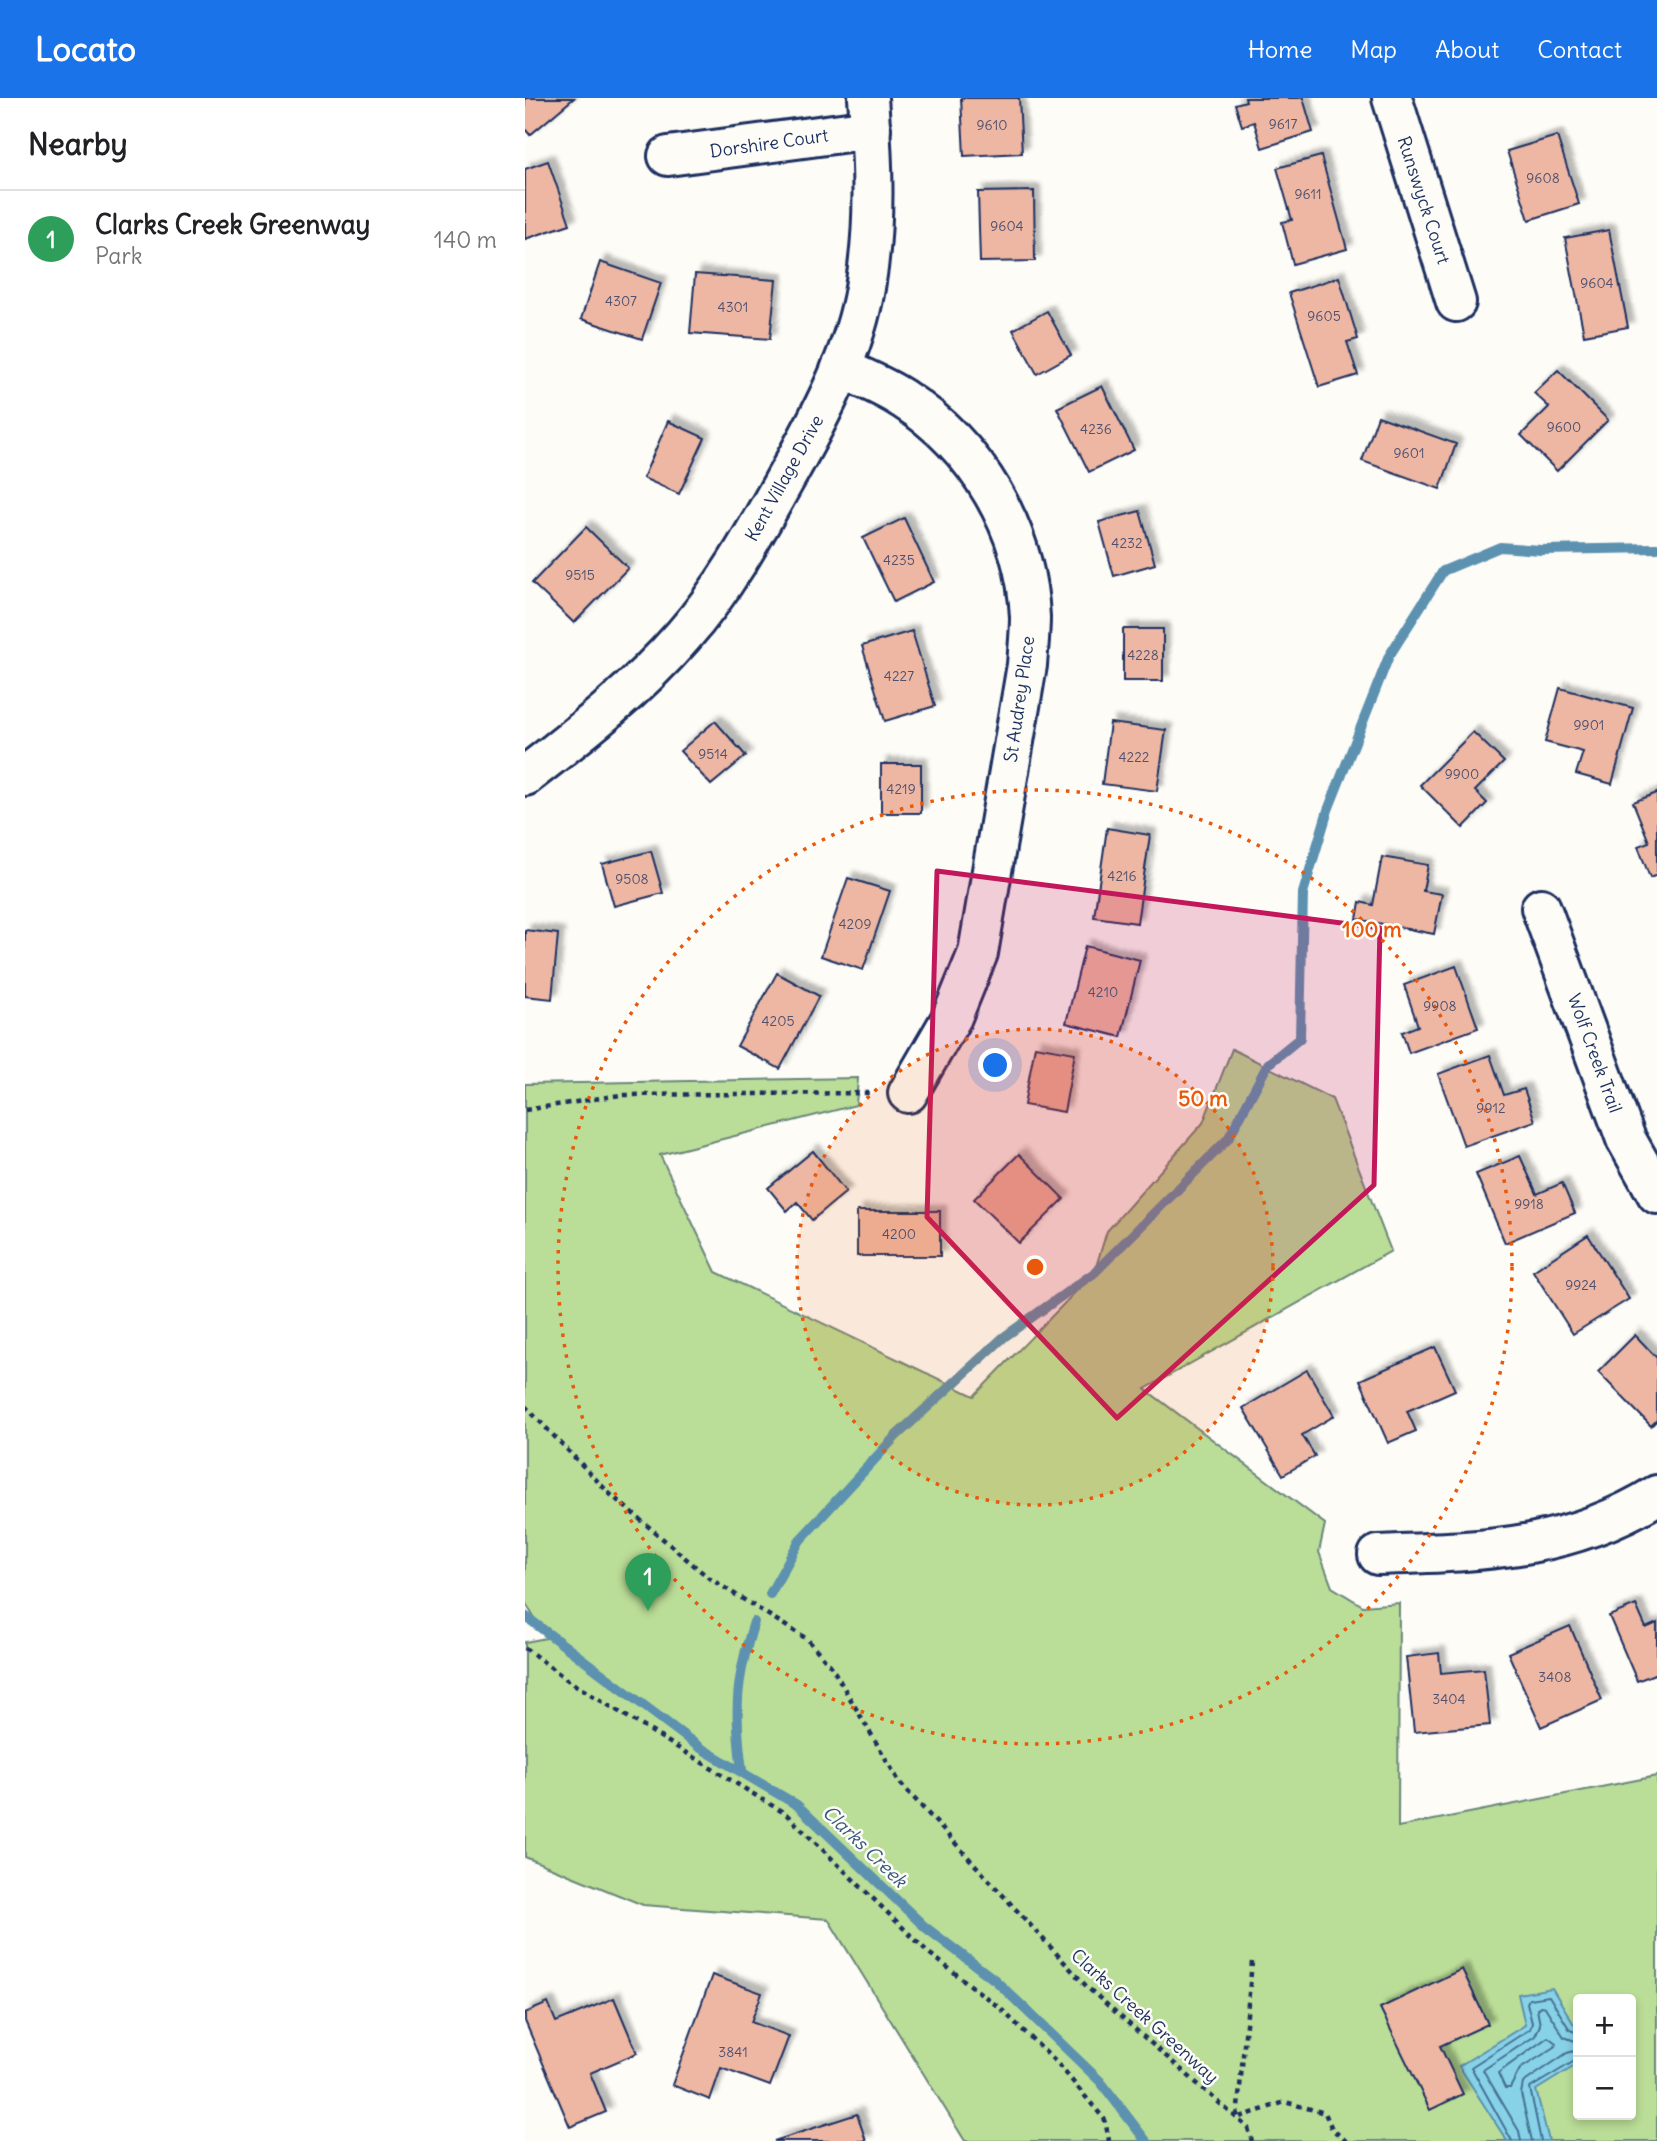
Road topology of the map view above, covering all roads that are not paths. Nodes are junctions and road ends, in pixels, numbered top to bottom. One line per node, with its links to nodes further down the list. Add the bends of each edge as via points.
1 (1392, 98): 4 (street, Runswyck Court)
2 (869, 114): 3 (street, Dorshire Court); 5 (street, Kent Village Drive, via 873,226 865,289)
3 (668, 156)
4 (1456, 302)
5 (841, 368): 6 (street, Kent Village Drive, via 816,424 765,515 698,618 633,689); 8 (street, St Audrey Place, via 904,399 941,428 972,462 1008,523 1023,570 1030,618 1027,665 978,953 952,1017)
6 (525, 776)
7 (1541, 908): 9 (street, Wolf Creek Trail, via 1626,1139)
8 (908, 1093)
9 (1657, 1194)
10 (1657, 1495): 11 (street, via 1560,1537 1498,1550)
11 (1378, 1555)

